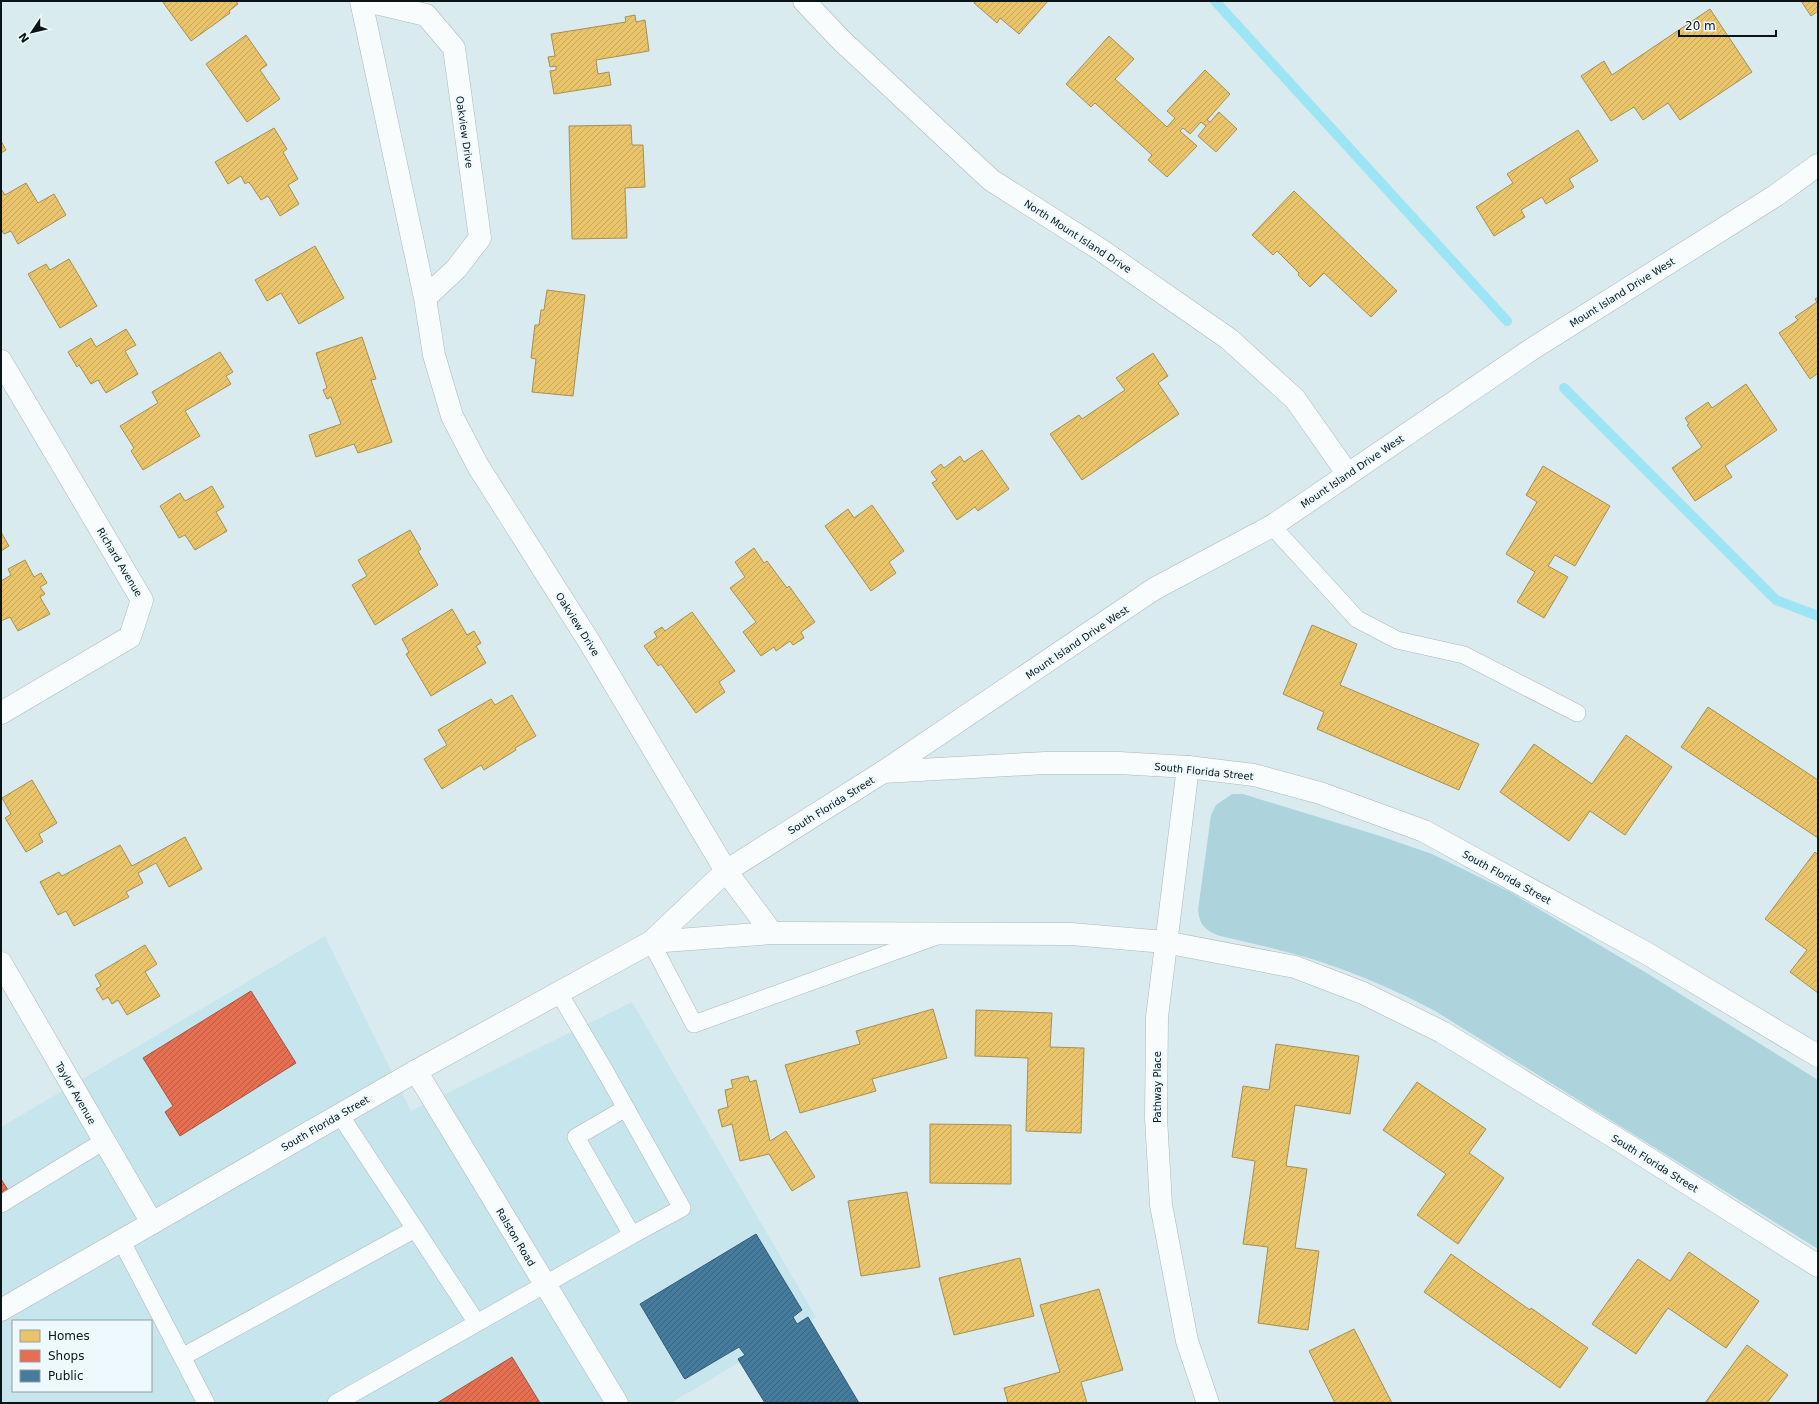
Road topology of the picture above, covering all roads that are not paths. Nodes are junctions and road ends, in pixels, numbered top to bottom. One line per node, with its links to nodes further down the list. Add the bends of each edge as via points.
1 (361, 1): 5 (street, Oakview Drive)
2 (367, 1): 5 (street, Oakview Drive, via 426,15 454,48 480,238 456,269)
3 (804, 1): 7 (street, North Mount Island Drive, via 841,40 991,180 1101,250 1229,339 1295,399)
4 (1818, 165): 7 (street, Mount Island Drive West, via 1775,196 1532,349)
5 (425, 298): 13 (street, Oakview Drive, via 434,355 452,416 478,466 590,643)
6 (1, 361): 9 (street, Richard Avenue, via 142,600 130,637)
7 (1347, 474): 8 (street, Mount Island Drive West)
8 (1272, 526): 10 (lane, via 1357,619 1397,640 1464,655); 12 (street, Mount Island Drive West, via 1154,589)
9 (1, 713)
10 (1577, 713)
11 (1188, 767): 12 (street, South Florida Street, via 1119,763 1046,763); 17 (street, Pathway Place); 20 (street, South Florida Street, via 1254,775 1320,793 1424,831 1646,953)
12 (883, 772): 13 (street, South Florida Street)
13 (726, 871): 14 (street, Oakview Drive); 16 (street, South Florida Street)
14 (772, 933): 15 (street, South Florida Street); 16 (street, South Florida Street)
15 (945, 933): 16 (lane, via 694,1024); 17 (street, South Florida Street, via 1071,934)
16 (651, 942): 19 (street, South Florida Street)
17 (1165, 942): 30 (street, South Florida Street, via 1295,967 1363,993 1435,1029 1619,1140); 38 (street, Pathway Place, via 1157,1016 1156,1118 1162,1205 1187,1341)
18 (1, 963): 24 (street, Taylor Avenue)
19 (559, 993): 21 (street, South Florida Street); 22 (lane)
20 (1818, 1056)
21 (416, 1071): 23 (street, South Florida Street); 31 (street, Ralston Road)
22 (626, 1108): 28 (lane, via 576,1137); 28 (lane, via 682,1208)
23 (340, 1115): 26 (street, South Florida Street); 27 (lane)
24 (104, 1141): 25 (lane); 26 (street, Taylor Avenue)
25 (1, 1204)
26 (152, 1223): 29 (street, South Florida Street)
27 (415, 1229): 33 (lane); 34 (lane)
28 (632, 1235): 31 (lane)
29 (121, 1240): 32 (street, South Florida Street); 34 (lane)
30 (1818, 1266)
31 (545, 1284): 33 (lane); 37 (street, Ralston Road)
32 (1, 1310)
33 (477, 1323): 36 (lane)
34 (182, 1357): 35 (lane)
35 (206, 1403)
36 (336, 1403)
37 (617, 1403)
38 (1208, 1403)

